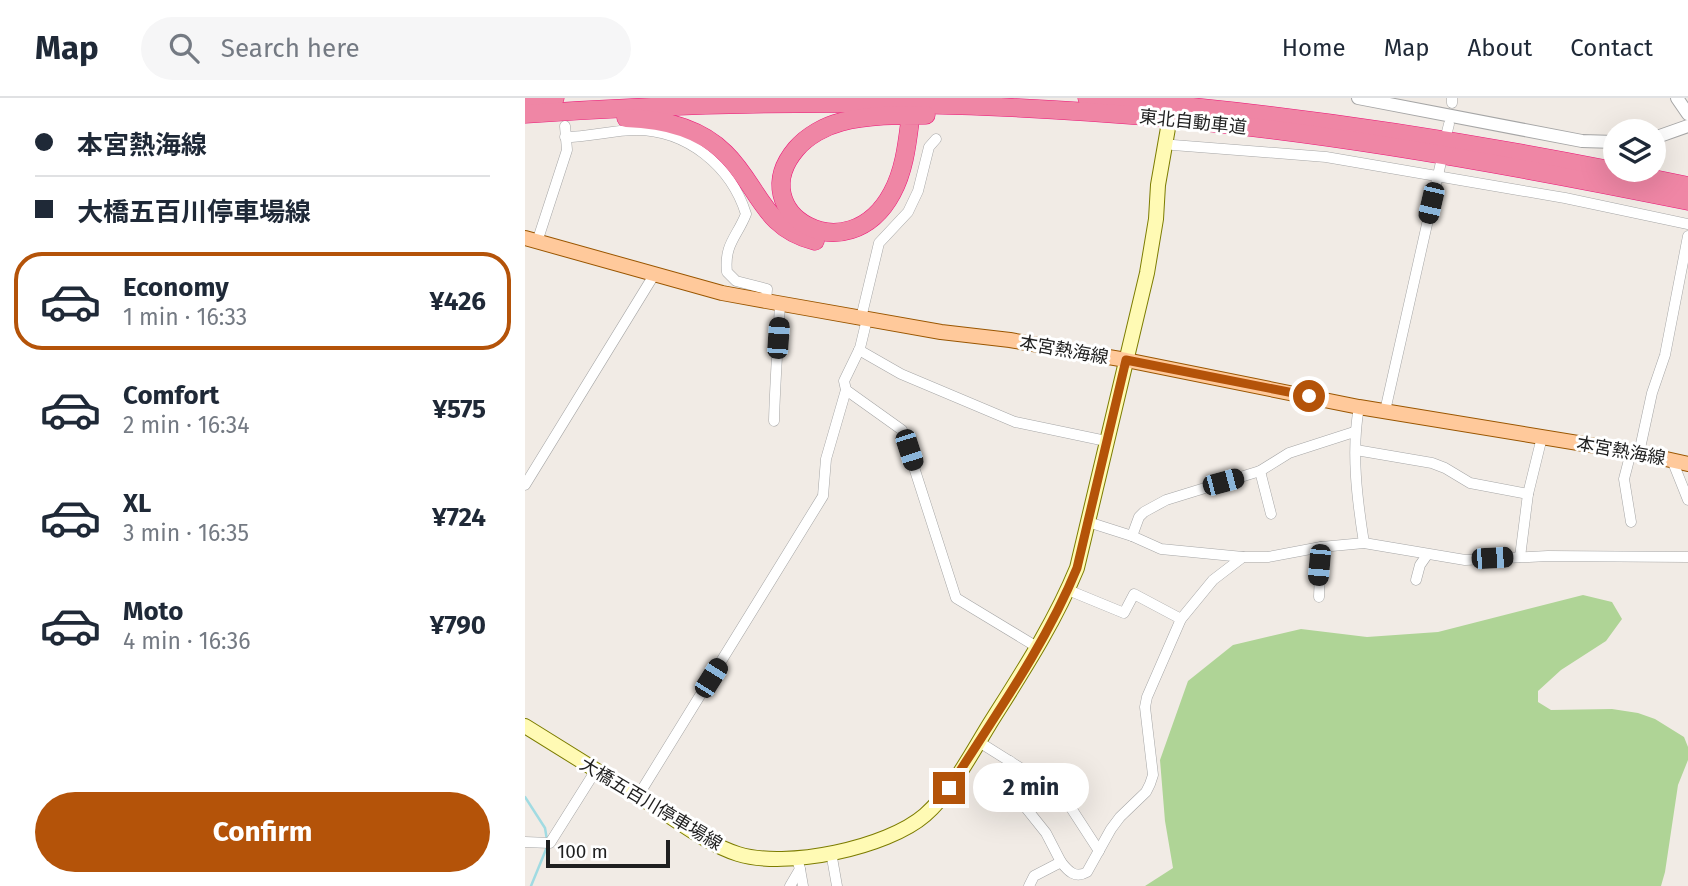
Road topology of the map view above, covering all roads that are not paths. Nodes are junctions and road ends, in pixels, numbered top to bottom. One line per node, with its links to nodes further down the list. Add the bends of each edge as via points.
1 (555, 98): 5 (highway)
2 (1169, 98): 7 (highway)
3 (1358, 98): 14 (street)
4 (1677, 98): 9 (street)
5 (525, 100)
6 (1089, 105): 7 (highway, 東北自動車道); 8 (highway, 東北自動車道, via 803,102); 10 (highway, via 841,122 807,138 788,160 782,185 792,214 807,228 826,233 854,229 885,204 897,182 915,121 910,174 891,213 864,234 833,242 803,237 777,223 726,154 707,139 675,125 622,118); 19 (highway, 東北自動車道, via 1412,149)
7 (1248, 113): 18 (highway, 東北自動車道, via 1416,135)
8 (525, 114)
9 (1688, 114)
10 (525, 122)
11 (1688, 126): 12 (street)
12 (1666, 134)
13 (936, 139): 26 (street, via 929,147 908,212 879,243)
14 (1603, 142)
15 (1173, 145): 17 (street, via 1326,158); 20 (main road, 大橋五百川停車場線); 20 (main road, 大橋五百川停車場線, via 1172,129 1158,185)
16 (1441, 162): 17 (street)
17 (1437, 177): 21 (street); 31 (street)
18 (1688, 186)
19 (1688, 201)
20 (1156, 219): 28 (main road, 大橋五百川停車場線)
21 (1688, 224)
22 (1688, 236): 37 (street, via 1665,355)
23 (531, 240): 24 (main road, 本宮熱海線); 25 (street, via 567,150 565,132 637,130 683,141 714,160 746,214 727,253 727,272 731,279 767,289)
24 (654, 275): 25 (main road, 本宮熱海線); 41 (street)
25 (773, 303): 26 (main road, 本宮熱海線); 32 (street, via 778,351)
26 (864, 318): 27 (street); 28 (main road, 本宮熱海線)
27 (859, 350): 29 (street, via 845,381); 35 (street, via 901,374 1015,422)
28 (1126, 360): 30 (main road, 本宮熱海線); 35 (main road, 大橋五百川停車場線)
29 (846, 390): 58 (street, via 902,430 956,598); 63 (street, via 825,459 823,496 815,512)
30 (1359, 407): 31 (main road, 本宮熱海線); 33 (street)
31 (1385, 411): 34 (main road, 本宮熱海線)
32 (774, 421)
33 (1354, 432): 36 (street); 40 (street, via 1289,453)
34 (1542, 437): 37 (main road, 本宮熱海線); 42 (street)
35 (1106, 441): 45 (main road, 大橋五百川停車場線)
36 (1356, 450): 42 (street, via 1431,463 1477,485); 48 (street)
37 (1635, 453): 38 (main road, 本宮熱海線); 46 (street, via 1624,479)
38 (1672, 460): 39 (main road, 本宮熱海線); 43 (street)
39 (1688, 464)
40 (1260, 471): 44 (street); 47 (street, via 1166,500 1139,517)
41 (525, 485)
42 (1528, 494): 52 (street)
43 (1688, 500)
44 (1271, 514)
45 (1088, 522): 47 (street); 55 (main road, 大橋五百川停車場線)
46 (1631, 522)
47 (1132, 536): 51 (street, via 1161,549)
48 (1364, 543): 49 (street); 50 (street)
49 (1321, 547): 51 (street, via 1268,557); 56 (street)
50 (1427, 555): 52 (street, via 1465,560); 54 (street)
51 (1243, 556): 57 (street, via 1213,580)
52 (1520, 557): 53 (street)
53 (1688, 558)
54 (1416, 580)
55 (1068, 590): 57 (street, via 1124,613 1134,594); 58 (main road, 大橋五百川停車場線)
56 (1319, 597)
57 (1181, 619): 65 (street, via 1147,696 1150,784 1119,817)
58 (1037, 647): 60 (main road, 大橋五百川停車場線)
59 (525, 726): 62 (main road, 大橋五百川停車場線)
60 (979, 742): 61 (street); 66 (main road, 大橋五百川停車場線, via 935,806 917,821 897,833)
61 (1010, 761): 65 (street, via 1062,794); 67 (street, via 1018,798 1046,833)
62 (596, 770): 63 (main road, 大橋五百川停車場線); 64 (street, via 550,843)
63 (638, 796): 68 (main road, 大橋五百川停車場線, via 737,854)
64 (525, 842)
65 (1099, 851): 67 (street, via 1091,869 1080,875 1072,874)
66 (831, 852): 68 (main road, 大橋五百川停車場線); 71 (street)
67 (1061, 862): 72 (street, via 1034,876)
68 (798, 864): 69 (street); 70 (street)
69 (790, 886)
70 (803, 886)
71 (837, 886)
72 (1029, 886)

